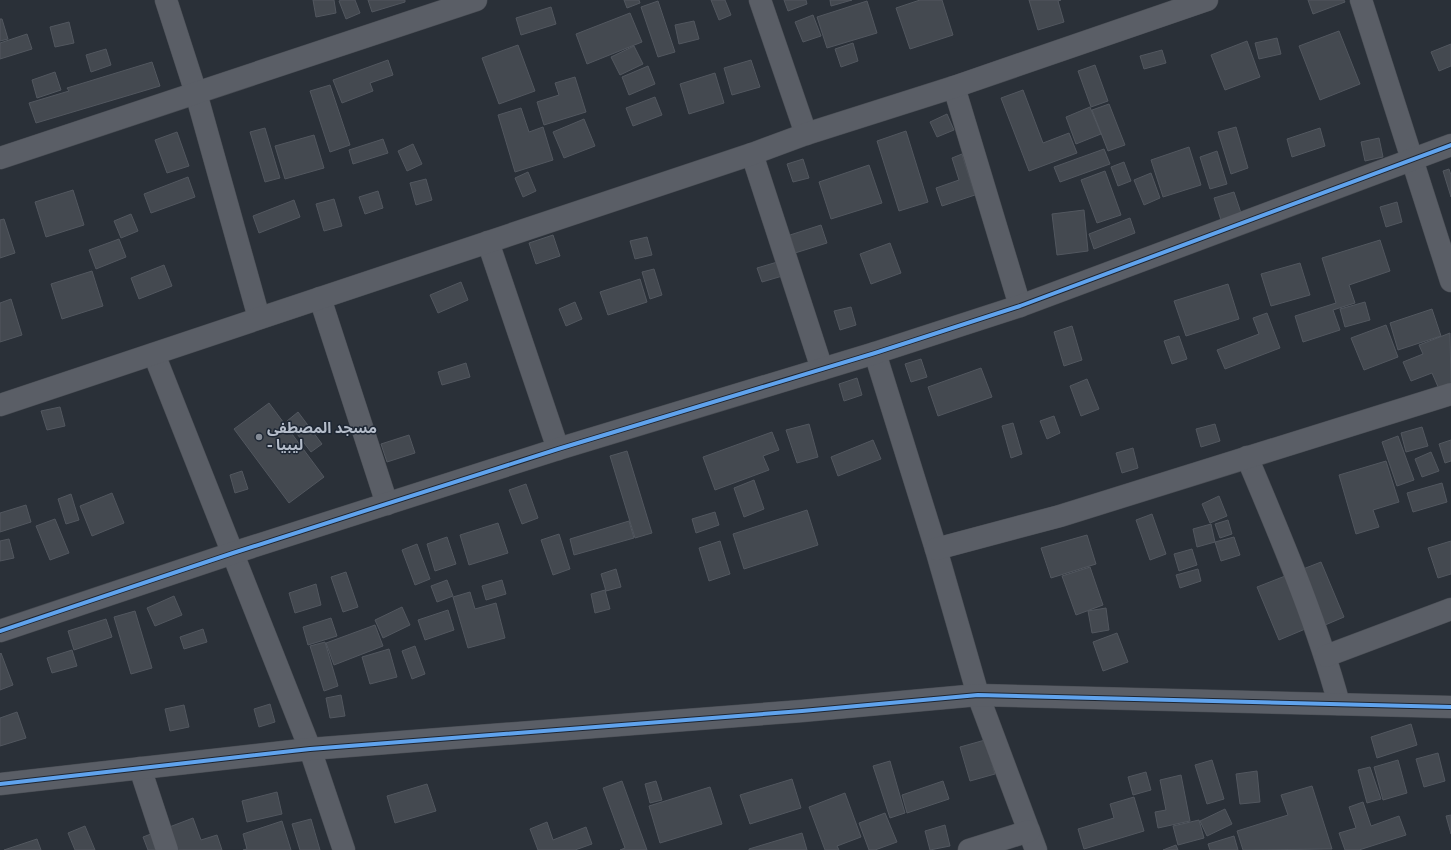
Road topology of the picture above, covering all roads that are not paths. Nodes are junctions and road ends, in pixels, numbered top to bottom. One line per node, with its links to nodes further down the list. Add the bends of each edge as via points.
1 (166, 0): 7 (street)
2 (476, 0): 7 (street)
3 (760, 0): 8 (street)
4 (1207, 0): 6 (street)
5 (1361, 0): 12 (street)
6 (954, 87): 8 (street); 16 (street)
7 (196, 94): 11 (street); 17 (street)
8 (806, 134): 10 (street)
9 (1451, 146): 12 (street)
10 (752, 154): 13 (street); 20 (street)
11 (0, 158)
12 (1412, 160): 14 (street); 16 (street)
13 (488, 242): 15 (street); 23 (street)
14 (1451, 281)
15 (320, 298): 17 (street); 25 (street)
16 (1020, 306): 18 (street)
17 (259, 318): 19 (street)
18 (875, 353): 20 (street); 26 (street)
19 (154, 354): 22 (street); 27 (street)
20 (822, 369): 23 (street)
21 (1451, 394): 24 (street)
22 (0, 405)
23 (558, 449): 25 (street)
24 (1247, 457): 26 (street, via 1060,516); 30 (street)
25 (387, 504): 27 (street)
26 (936, 549): 31 (street)
27 (233, 553): 29 (street); 34 (street)
28 (1451, 609): 30 (street)
29 (0, 631)
30 (1326, 656): 32 (street)
31 (978, 694): 32 (street); 34 (street, via 802,711); 37 (street)
32 (1339, 704): 33 (street)
33 (1451, 707)
34 (310, 749): 35 (street); 39 (street)
35 (140, 768): 36 (street); 38 (street)
36 (0, 784)
37 (1032, 841): 40 (street)
38 (167, 850)
39 (344, 850)
40 (969, 850)

